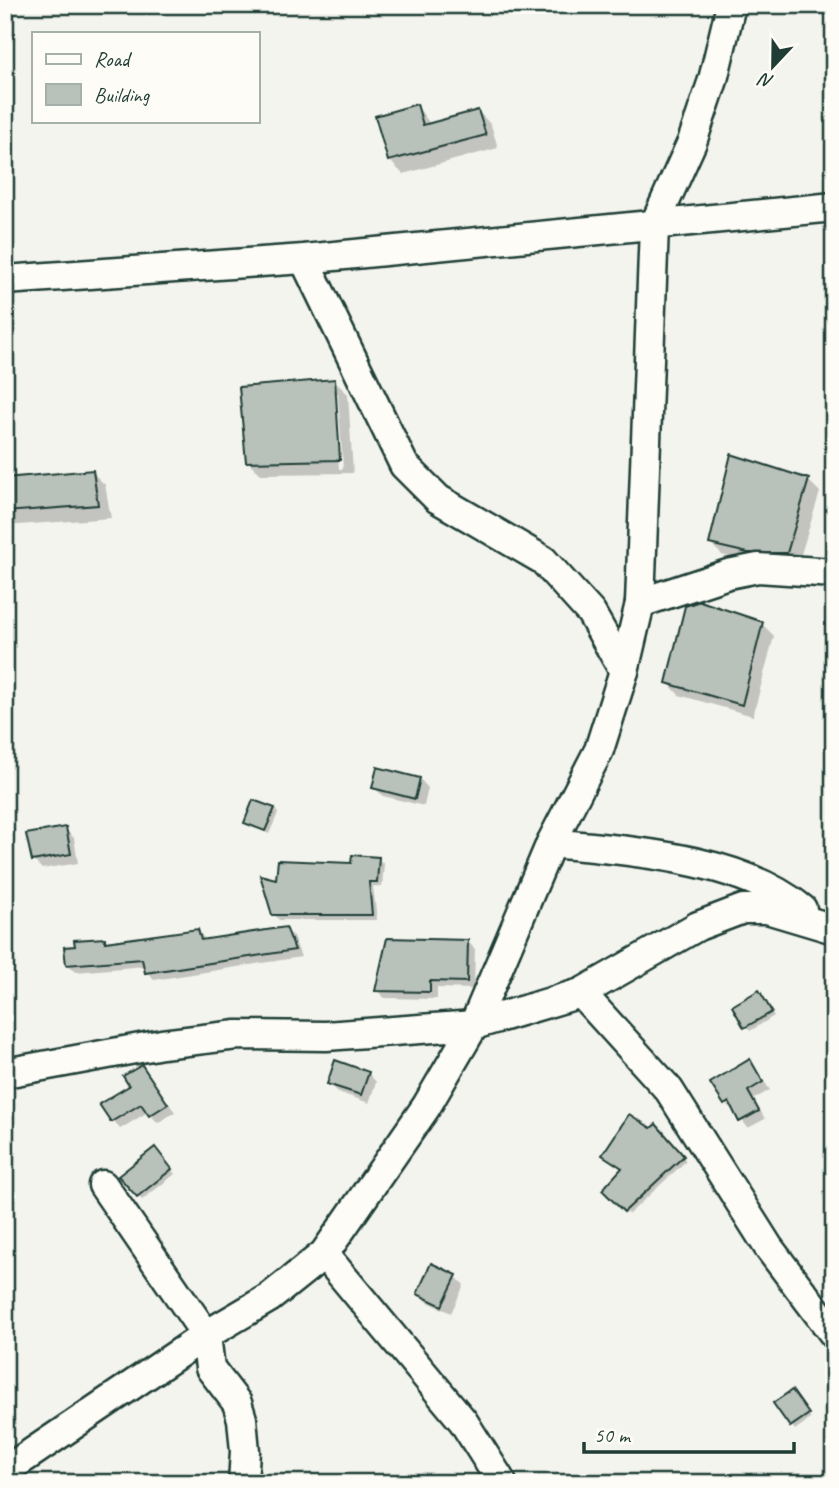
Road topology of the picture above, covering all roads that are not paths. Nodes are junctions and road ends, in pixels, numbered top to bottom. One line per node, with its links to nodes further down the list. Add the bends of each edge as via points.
1 (730, 5): 3 (street, via 713,80 692,142)
2 (834, 207): 3 (street)
3 (654, 226): 4 (street); 7 (street)
4 (304, 259): 5 (street); 8 (street, via 404,465 438,499 543,560 591,613)
5 (5, 280)
6 (834, 573): 7 (street, via 758,568 728,573)
7 (640, 603): 8 (street)
8 (625, 671): 9 (street, via 599,750)
9 (551, 843): 10 (street, via 639,852 708,867 791,900); 12 (street)
10 (827, 927): 11 (street, via 767,909 743,909 698,926)
11 (581, 993): 12 (street); 16 (street, via 669,1090 769,1248)
12 (474, 1025): 13 (street, via 326,1036 237,1035); 15 (street, via 426,1107)
13 (5, 1073)
14 (103, 1185): 17 (street)
15 (324, 1254): 17 (street, via 290,1284); 20 (street, via 463,1421)
16 (834, 1334)
17 (206, 1335): 18 (street); 19 (street, via 210,1368 237,1403 242,1419)
18 (5, 1471)
19 (243, 1483)
20 (502, 1483)

